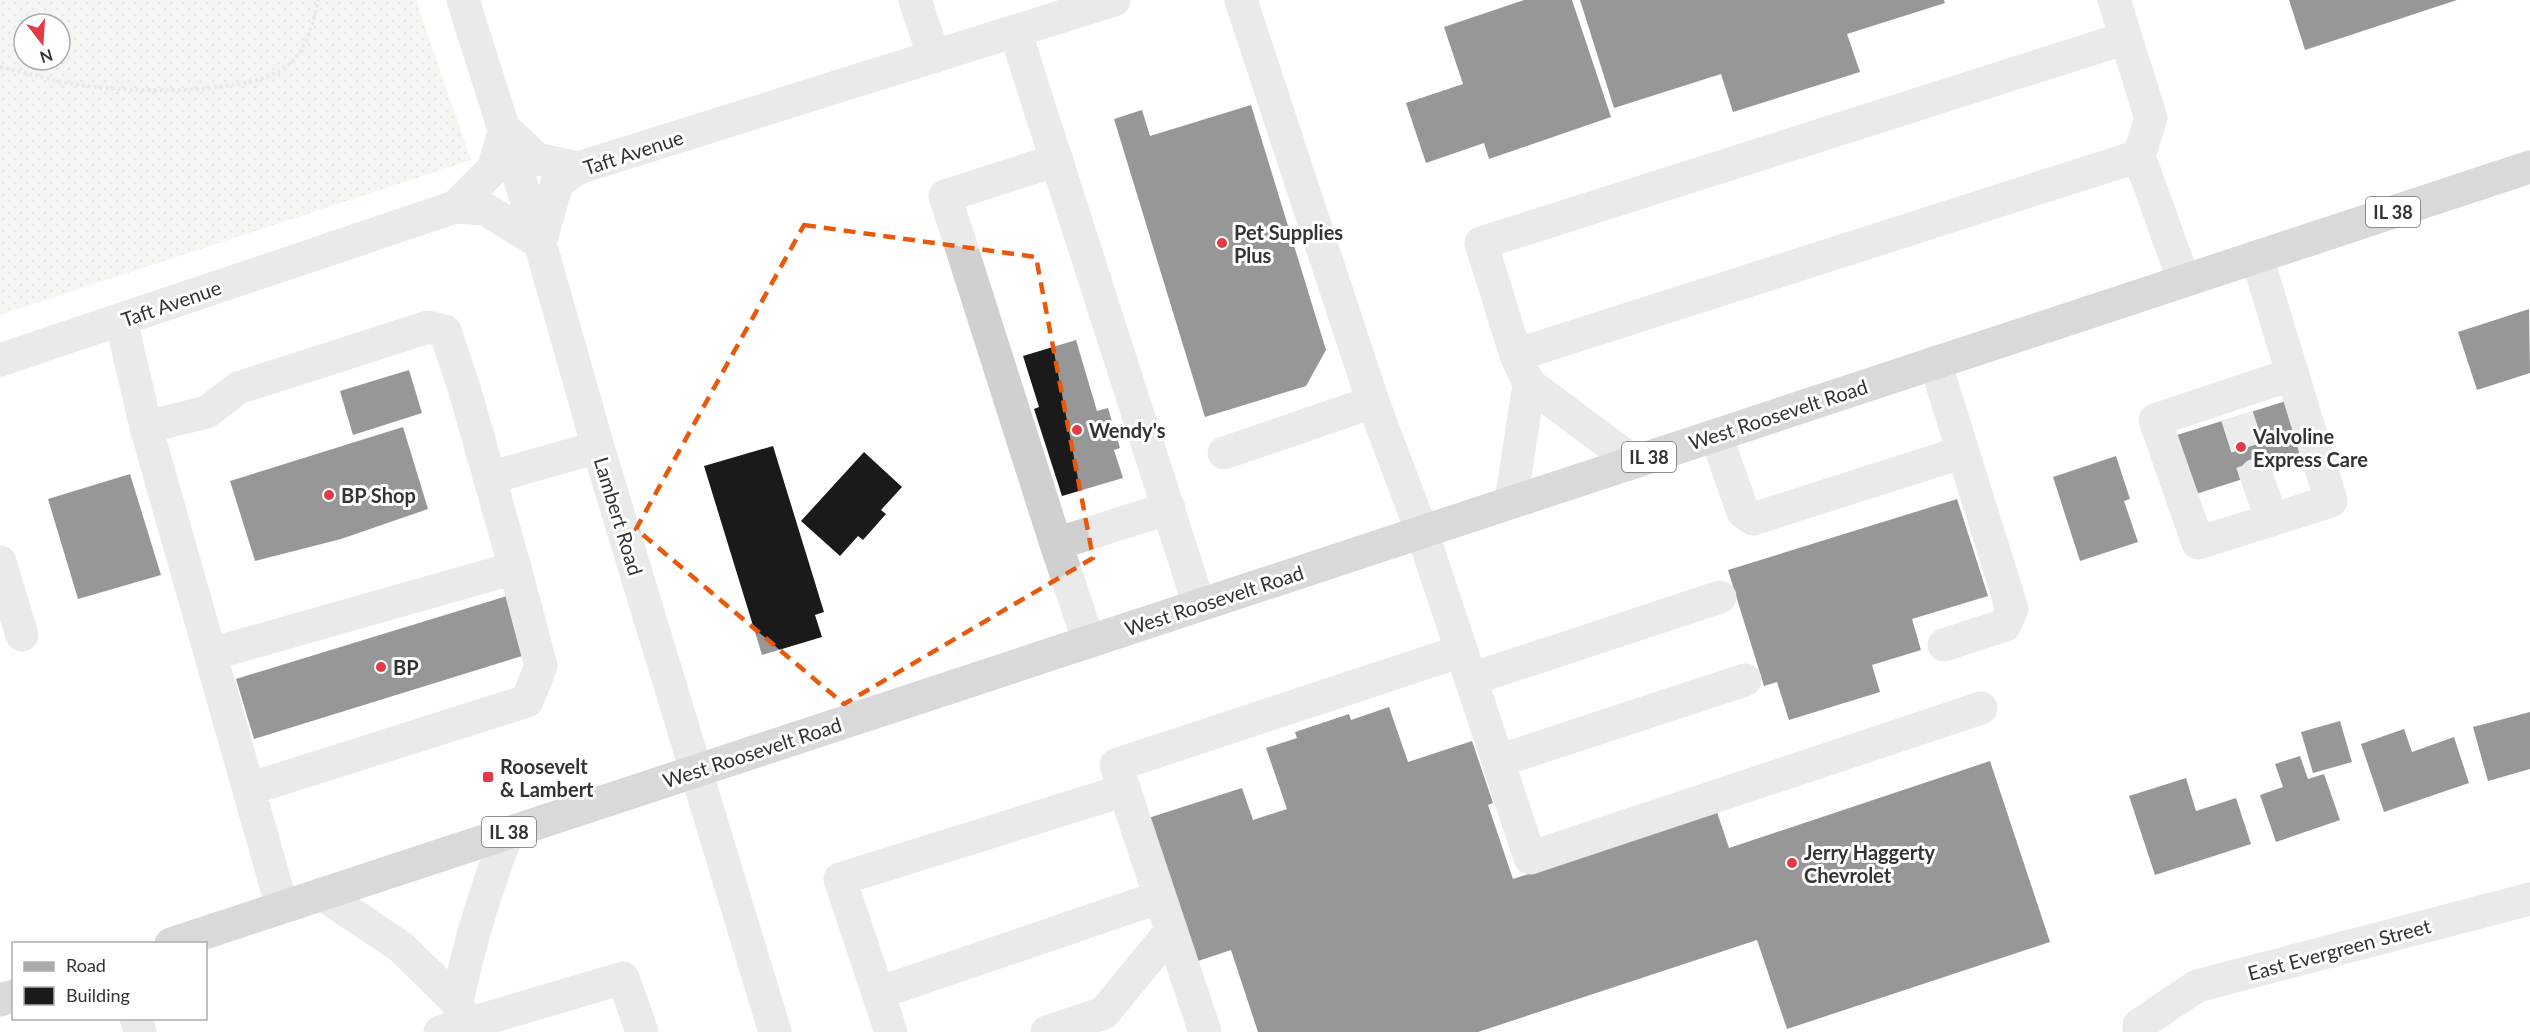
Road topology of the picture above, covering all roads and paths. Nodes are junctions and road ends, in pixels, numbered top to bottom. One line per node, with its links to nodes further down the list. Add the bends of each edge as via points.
1 (318, 0): 10 (path, via 302,51 272,76 248,83 212,88 123,89 85,86)
2 (463, 0): 11 (street, Lambert Road)
3 (915, 0): 9 (street)
4 (1114, 0): 7 (street, Taft Avenue)
5 (1241, 0): 26 (street)
6 (2114, 0): 8 (street)
7 (1016, 31): 9 (street, Taft Avenue); 13 (street)
8 (2126, 38): 12 (street, via 2151,118); 21 (street, via 1481,243)
9 (934, 57): 15 (street, Taft Avenue)
10 (0, 67)
11 (505, 129): 15 (street, via 537,159); 16 (street, via 493,169); 17 (street, Lambert Road)
12 (2139, 156): 19 (street); 21 (street)
13 (1057, 160): 36 (street); 39 (street, via 945,196)
14 (2530, 167): 18 (main road, IL 38)
15 (578, 168): 17 (street, Taft Avenue, via 556,183)
16 (455, 207): 17 (street, Taft Avenue, via 485,209); 20 (street, Taft Avenue)
17 (540, 243): 29 (street, Lambert Road)
18 (2257, 257): 19 (main road, West Roosevelt Road / IL 38); 24 (street)
19 (2184, 281): 23 (main road, West Roosevelt Road / IL 38)
20 (121, 320): 22 (street, Taft Avenue); 27 (street)
21 (1516, 355): 25 (street)
22 (0, 360)
23 (1935, 362): 28 (main road, West Roosevelt Road / IL 38); 30 (street)
24 (2293, 374): 37 (street, via 2331,501); 37 (street, via 2233,406 2155,420 2198,543)
25 (1529, 384): 32 (street); 35 (street)
26 (1373, 402): 31 (street); 38 (street)
27 (146, 427): 34 (street, via 207,412 238,388 428,327 445,331); 47 (street)
28 (1716, 435): 30 (street, via 1743,512 1753,519); 32 (main road, West Roosevelt Road / IL 38)
29 (598, 447): 34 (street); 52 (street, Lambert Road)
30 (1963, 452): 46 (street, via 2012,609 2005,626)
31 (1224, 453)
32 (1634, 462): 35 (main road, West Roosevelt Road / IL 38)
33 (2256, 475): 37 (street)
34 (489, 478): 41 (street)
35 (1511, 502): 38 (main road, West Roosevelt Road / IL 38)
36 (1169, 508): 39 (street); 43 (street)
37 (2272, 520)
38 (1422, 531): 43 (main road, West Roosevelt Road / IL 38); 48 (street)
39 (1056, 544): 45 (street)
40 (0, 562): 44 (street)
41 (514, 568): 47 (street); 53 (street, via 541,666 527,701)
42 (1720, 597): 48 (street)
43 (1199, 605): 45 (main road, West Roosevelt Road / IL 38)
44 (22, 635)
45 (1089, 642): 52 (main road, West Roosevelt Road / IL 38)
46 (1944, 645)
47 (211, 654): 53 (street)
48 (1466, 665): 51 (street); 54 (street, via 1116,765)
49 (1745, 680): 51 (street)
50 (1981, 708): 51 (street, via 1530,858)
51 (1498, 761)
52 (696, 771): 55 (main road, West Roosevelt Road / IL 38); 66 (street, Lambert Road)
53 (249, 789): 59 (street)
54 (1125, 790): 57 (street); 62 (street, via 840,879)
55 (508, 833): 56 (main road, West Roosevelt Road / IL 38); 63 (street, via 468,949)
56 (322, 894): 59 (main road, West Roosevelt Road / IL 38); 63 (street, via 400,947)
57 (1160, 897): 60 (street); 62 (street)
58 (2530, 899): 64 (street, East Evergreen Street, via 2197,987)
59 (282, 907): 61 (main road, West Roosevelt Road / IL 38)
60 (1171, 931): 68 (street, via 1104,1013); 69 (street)
61 (177, 942)
62 (878, 993): 67 (street)
63 (454, 1019): 65 (street, via 624,978)
64 (2147, 1023)
65 (642, 1032)
66 (775, 1032)
67 (891, 1032)
68 (1047, 1032)
69 (1205, 1032)

